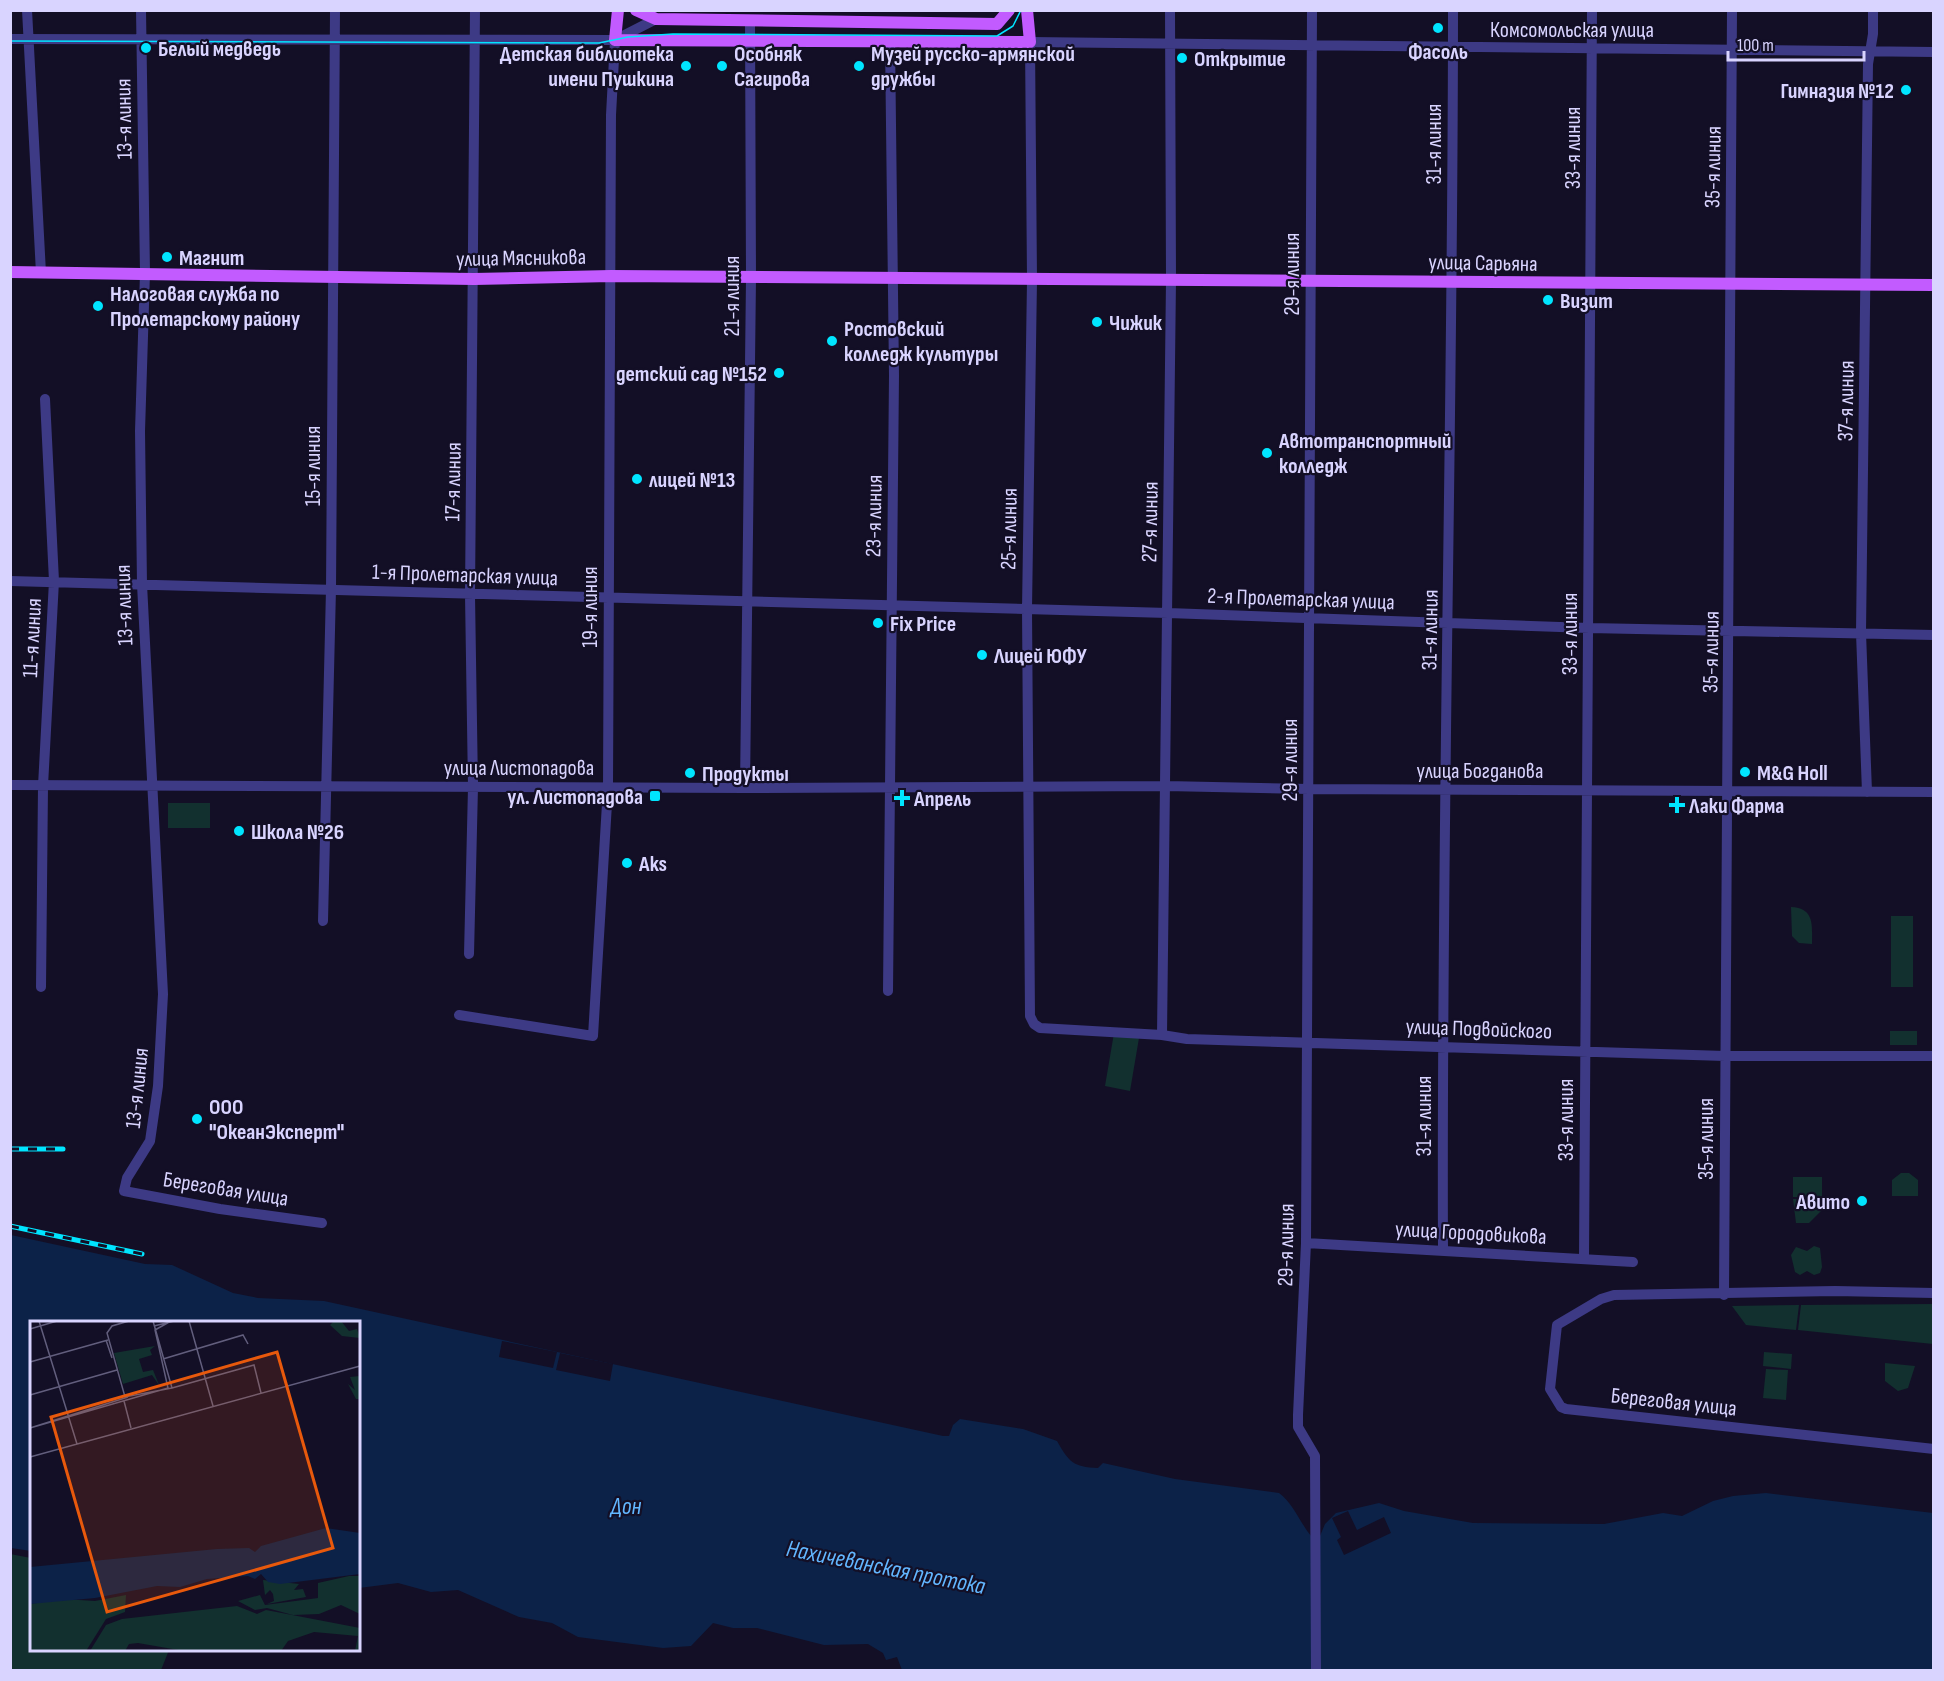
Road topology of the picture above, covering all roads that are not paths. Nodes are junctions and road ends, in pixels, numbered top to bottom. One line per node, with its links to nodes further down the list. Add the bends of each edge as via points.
1 (27, 10): 19 (street)
2 (141, 10): 20 (street, 13-я линия)
3 (335, 10): 21 (street, 15-я линия)
4 (475, 10): 23 (street, 17-я линия)
5 (618, 10): 22 (main road)
6 (1009, 10): 17 (main road)
7 (1027, 10): 26 (main road)
8 (1170, 10): 27 (street, 27-я линия)
9 (1312, 10): 28 (street, 29-я линия)
10 (1453, 10): 30 (street, 31-я линия)
11 (1592, 10): 29 (street, 33-я линия)
12 (1732, 10): 31 (street, 35-я линия)
13 (1873, 10): 32 (street, 37-я линия)
14 (637, 12): 15 (main road)
15 (656, 19): 16 (main road); 22 (street)
16 (750, 20): 17 (main road); 24 (street, 21-я линия)
17 (997, 24): 26 (main road, via 1009,35)
18 (10, 39): 19 (street)
19 (29, 39): 20 (street); 35 (street)
20 (142, 39): 21 (street); 36 (street, 13-я линия)
21 (336, 40): 23 (street); 38 (street, 15-я линия)
22 (615, 40): 23 (street); 24 (main road); 37 (street, 19-я линия)
23 (475, 41): 41 (street, 17-я линия)
24 (749, 41): 25 (main road); 39 (street, 21-я линия)
25 (890, 41): 26 (main road); 40 (street, 23-я линия)
26 (1030, 42): 27 (street, Комсомольская улица); 42 (street, 25-я линия)
27 (1170, 43): 28 (street, Комсомольская улица); 43 (street, 27-я линия)
28 (1312, 46): 30 (street, Комсомольская улица); 44 (street, 29-я линия)
29 (1592, 47): 30 (street, Комсомольская улица); 31 (street, Комсомольская улица); 46 (street, 33-я линия)
30 (1453, 49): 45 (street, 31-я линия)
31 (1733, 51): 32 (street, Комсомольская улица); 47 (street, 35-я линия)
32 (1869, 52): 33 (street, Комсомольская улица); 48 (street, 37-я линия)
33 (1934, 52)
34 (10, 272): 35 (main road, улица Мясникова)
35 (41, 273): 36 (main road, улица Мясникова)
36 (146, 273): 38 (main road, улица Мясникова); 53 (street, 13-я линия, via 140,431)
37 (611, 276): 39 (main road, улица Мясникова); 41 (main road, улица Мясникова); 56 (street, 19-я линия)
38 (333, 277): 41 (main road, улица Мясникова); 54 (street, 15-я линия)
39 (750, 278): 40 (main road, улица Мясникова); 57 (street, 21-я линия)
40 (894, 278): 42 (main road, улица Мясникова); 58 (street, 23-я линия)
41 (474, 279): 55 (street, 17-я линия)
42 (1032, 280): 43 (main road, улица Сарьяна); 59 (street, 25-я линия)
43 (1171, 280): 44 (main road, улица Сарьяна); 60 (street, 27-я линия)
44 (1310, 281): 45 (main road, улица Сарьяна); 61 (street, 29-я линия)
45 (1451, 283): 46 (main road, улица Сарьяна); 62 (street, 31-я линия)
46 (1591, 284): 47 (main road, улица Сарьяна); 63 (street, 33-я линия)
47 (1730, 285): 48 (main road, улица Сарьяна); 64 (street, 35-я линия)
48 (1866, 285): 49 (main road, улица Сарьяна); 65 (street, 37-я линия)
49 (1934, 285)
50 (45, 399): 52 (street, 11-я линия)
51 (10, 581): 52 (street, 1-я Пролетарская улица)
52 (54, 581): 53 (street, 1-я Пролетарская улица); 68 (street, 11-я линия)
53 (142, 584): 54 (street, 1-я Пролетарская улица); 71 (street, 13-я линия)
54 (331, 589): 55 (street, 1-я Пролетарская улица); 72 (street, 15-я линия)
55 (470, 595): 56 (street, 1-я Пролетарская улица); 73 (street, 17-я линия)
56 (608, 598): 57 (street, 1-я Пролетарская улица); 74 (street, 19-я линия)
57 (748, 602): 58 (street, 1-я Пролетарская улица); 75 (street, 21-я линия)
58 (891, 607): 59 (street, 1-я Пролетарская улица); 76 (street, 23-я линия)
59 (1027, 609): 60 (street, 2-я Пролетарская улица); 69 (street, 25-я линия)
60 (1168, 613): 61 (street, 2-я Пролетарская улица); 70 (street, 27-я линия)
61 (1310, 617): 62 (street, 2-я Пролетарская улица); 77 (street, 29-я линия)
62 (1449, 624): 63 (street, 2-я Пролетарская улица); 78 (street, 31-я линия)
63 (1589, 628): 64 (street, 2-я Пролетарская улица); 79 (street, 33-я линия)
64 (1730, 631): 65 (street, 2-я Пролетарская улица); 80 (street, 35-я линия)
65 (1861, 633): 66 (street, 2-я Пролетарская улица); 81 (street, 37-я линия)
66 (1934, 635)
67 (10, 785): 68 (street, улица Листопадова)
68 (43, 786): 71 (street, улица Листопадова); 85 (street, 11-я линия)
69 (1027, 786): 70 (street, улица Богданова); 76 (street, улица Листопадова); 88 (street, 25-я линия)
70 (1166, 786): 77 (street, улица Богданова); 89 (street, 27-я линия)
71 (152, 787): 72 (street, улица Листопадова); 95 (street, 13-я линия, via 163,994 158,1086 150,1141)
72 (327, 787): 73 (street, улица Листопадова); 83 (street, 15-я линия)
73 (473, 787): 74 (street, улица Листопадова); 84 (street, 17-я линия)
74 (608, 787): 75 (street, улица Листопадова); 87 (street, 19-я линия, via 593,1036)
75 (745, 788): 76 (street, улица Листопадова)
76 (888, 788): 86 (street, 23-я линия)
77 (1309, 789): 78 (street, улица Богданова); 90 (street, 29-я линия)
78 (1447, 789): 79 (street, улица Богданова); 91 (street, 31-я линия)
79 (1587, 790): 80 (street, улица Богданова); 92 (street, 33-я линия)
80 (1727, 791): 81 (street, улица Богданова); 93 (street, 35-я линия)
81 (1867, 792): 82 (street, улица Богданова)
82 (1934, 792)
83 (323, 921)
84 (469, 954)
85 (41, 987)
86 (888, 991)
87 (459, 1015)
88 (1030, 1016): 89 (street, улица Подвойского, via 1040,1028)
89 (1162, 1035): 90 (street, улица Подвойского)
90 (1306, 1041): 91 (street, улица Подвойского); 97 (street, 29-я линия)
91 (1442, 1047): 92 (street, улица Подвойского); 98 (street, 31-я линия)
92 (1585, 1050): 93 (street, улица Подвойского); 99 (street, 33-я линия)
93 (1725, 1056): 94 (street, улица Подвойского); 102 (street, 35-я линия)
94 (1934, 1056)
95 (124, 1191): 96 (street, Береговая улица)
96 (322, 1222)
97 (1306, 1243): 98 (street, улица Городовикова); 104 (street, 29-я линия, via 1298,1427 1315,1456)
98 (1443, 1250): 99 (street, улица Городовикова)
99 (1584, 1259): 100 (street, улица Городовикова)
100 (1633, 1262)
101 (1934, 1293): 102 (street)
102 (1724, 1295): 103 (street, Береговая улица, via 1614,1295 1601,1299 1557,1326 1550,1389 1563,1408)
103 (1934, 1449)
104 (1316, 1671)

